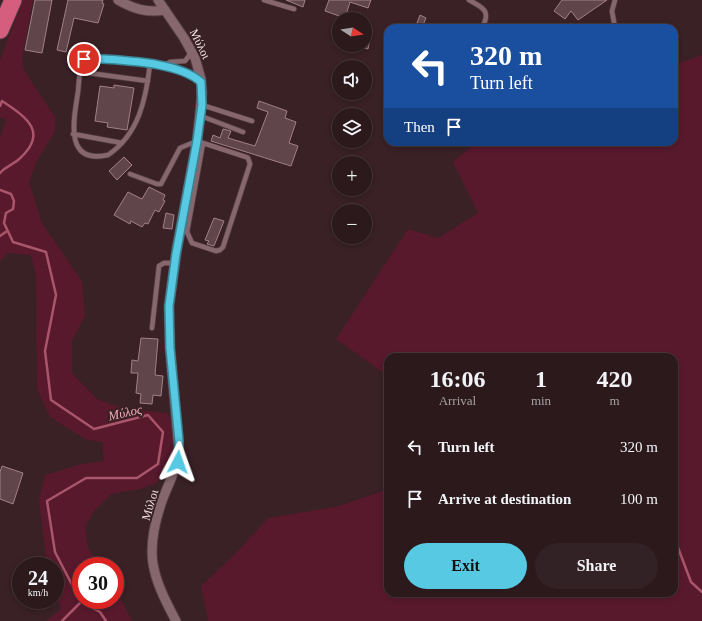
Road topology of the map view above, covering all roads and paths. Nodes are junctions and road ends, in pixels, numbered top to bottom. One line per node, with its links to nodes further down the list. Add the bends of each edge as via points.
1 (13, 0): 11 (highway)
2 (118, 0): 8 (street, via 146,12)
3 (158, 0): 8 (street, Μύλοι)
4 (264, 0): 7 (lane)
5 (469, 0): 9 (lane, via 481,6 486,13)
6 (615, 0): 10 (lane, via 612,11)
7 (294, 9)
8 (165, 10): 12 (street, Μύλοι)
9 (484, 24)
10 (614, 24)
11 (0, 30)
12 (192, 52): 14 (lane, via 185,61); 17 (street, Μύλοι)
13 (150, 64): 14 (lane); 15 (lane, via 87,57 83,60); 16 (lane)
14 (165, 65): 17 (lane, via 187,72)
15 (81, 72): 16 (lane); 22 (lane)
16 (148, 81): 24 (lane, via 143,105 130,133)
17 (201, 82): 18 (street, Μύλοι)
18 (202, 105): 19 (street, Μύλοι); 20 (lane)
19 (201, 116): 21 (lane); 23 (street, Μύλοι)
20 (252, 121)
21 (243, 132)
22 (73, 134): 24 (lane); 24 (lane, via 78,147 94,156 108,155)
23 (200, 142): 23 (lane, via 246,157 250,162 223,247 218,251 192,243 187,232); 25 (lane, via 180,148 161,184); 26 (street, Μύλοι)
24 (122, 143)
25 (130, 174)
26 (174, 263): 27 (lane, via 162,263 159,266); 28 (street, Μύλοι, via 168,321 179,451 177,467 157,518 152,559 155,578)
27 (152, 328)
28 (176, 621)

